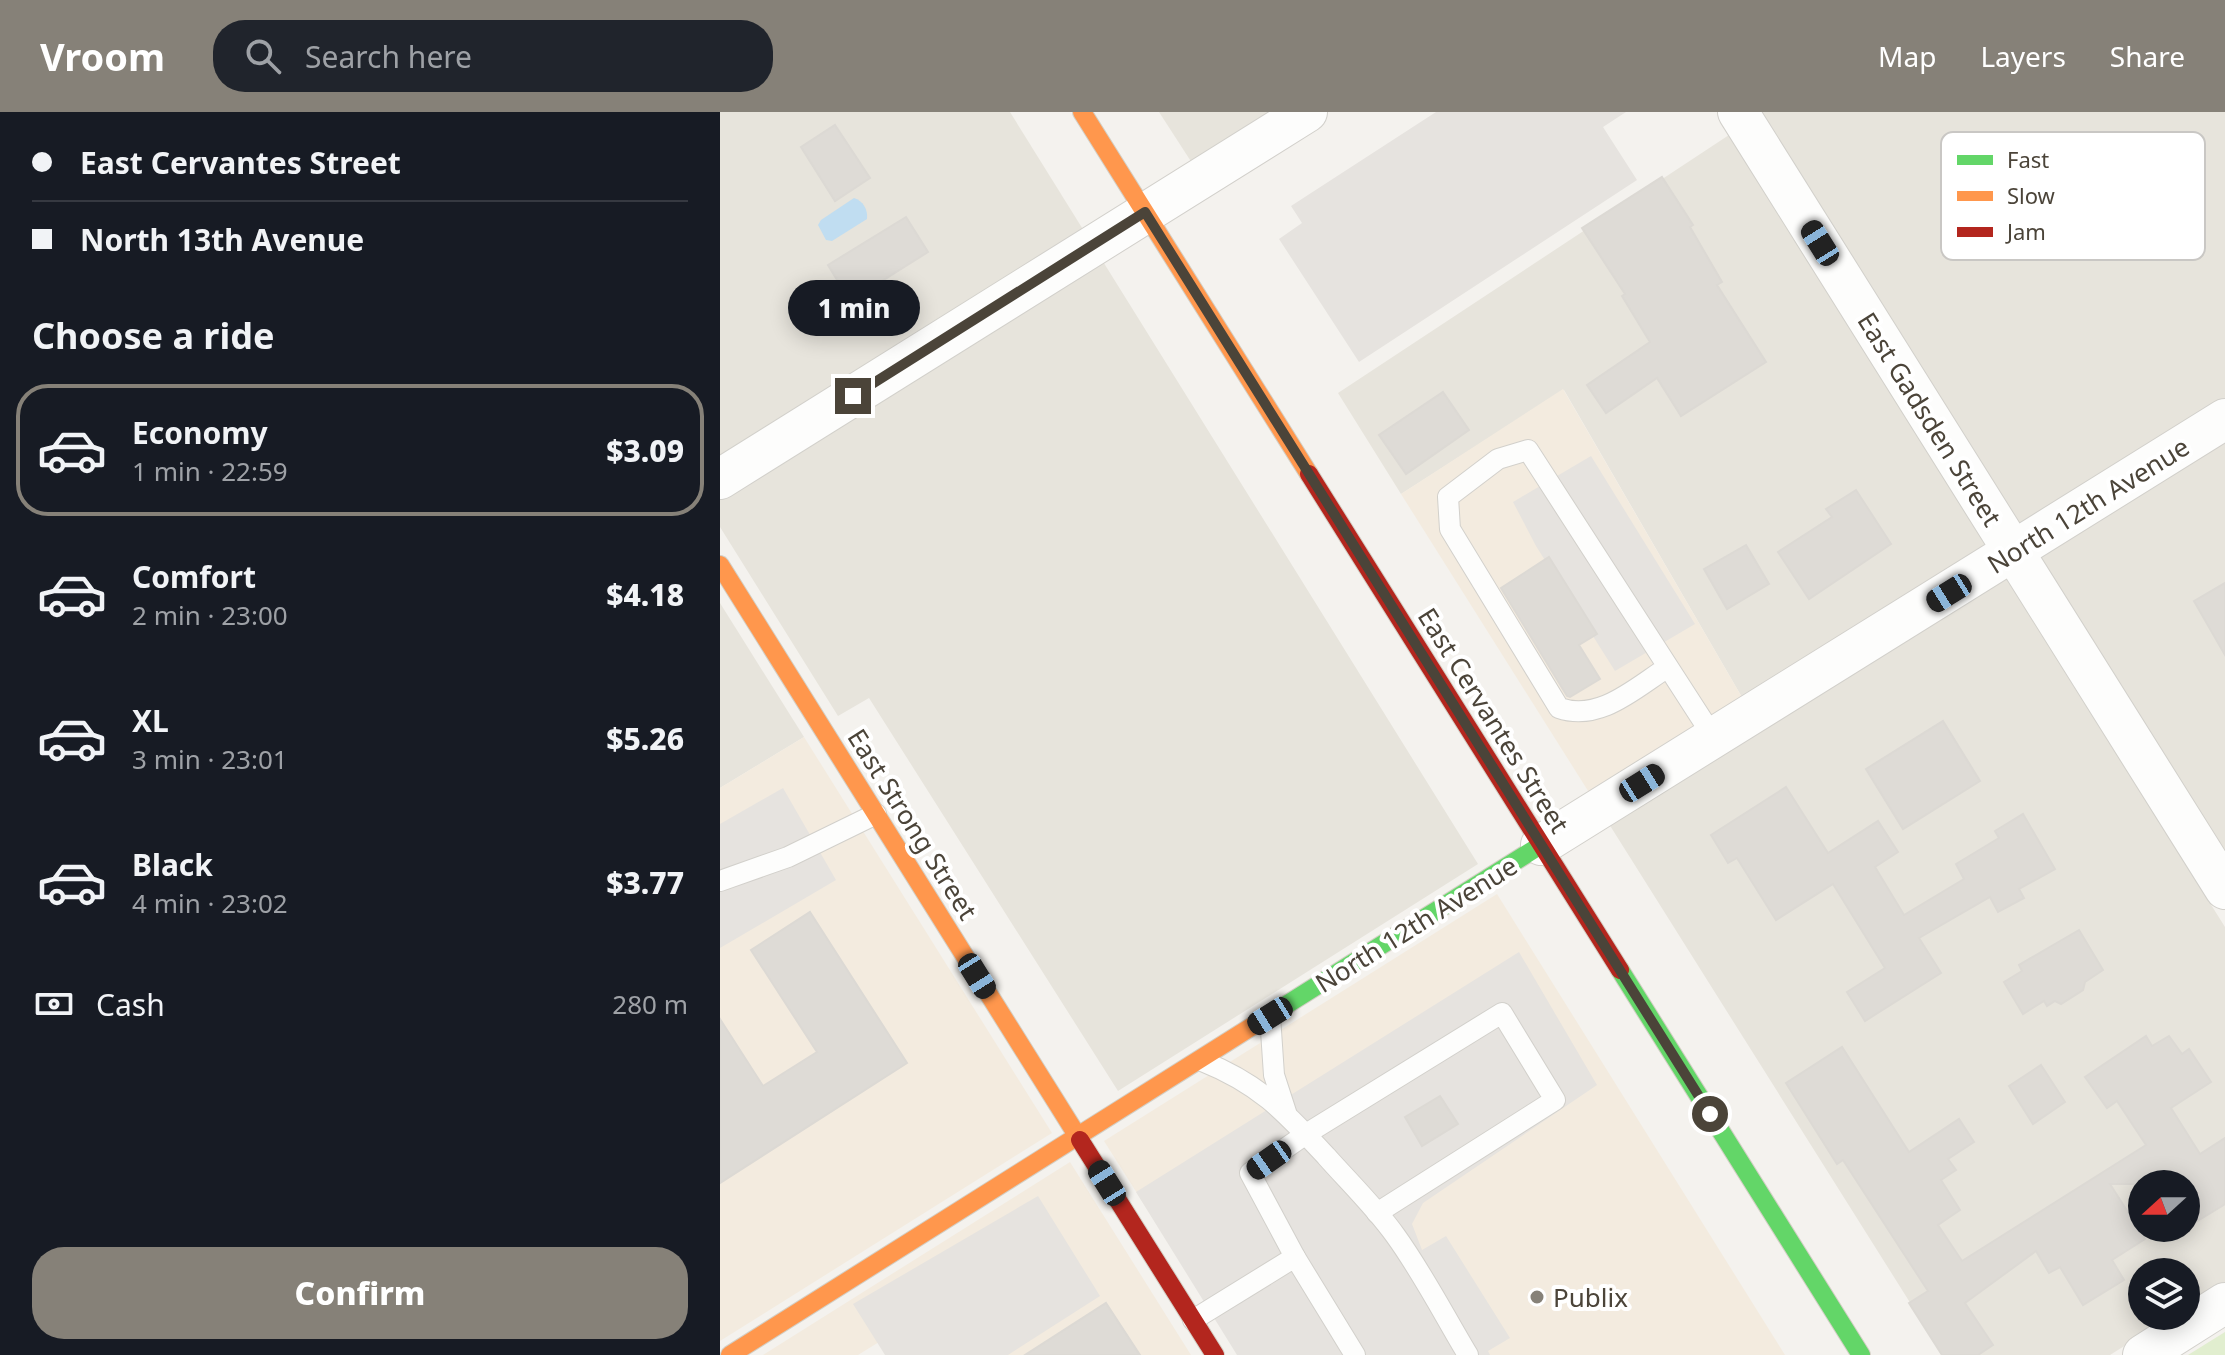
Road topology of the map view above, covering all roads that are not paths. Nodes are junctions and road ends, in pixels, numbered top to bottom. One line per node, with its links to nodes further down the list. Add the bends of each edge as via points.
1 (1082, 112): 4 (street, East Cervantes Street)
2 (1307, 112): 4 (street)
3 (1738, 112): 7 (street, East Gadsden Street)
4 (1145, 212): 6 (street); 12 (street, East Cervantes Street)
5 (2225, 419): 7 (street, North 12th Avenue)
6 (720, 479)
7 (2014, 552): 10 (street, North 12th Avenue); 14 (street, East Gadsden Street)
8 (720, 565): 11 (street, East Strong Street)
9 (1668, 667): 9 (lane, via 1528,450 1498,459 1448,497 1450,529 1559,708 1575,714 1601,710); 10 (lane)
10 (1714, 738): 12 (street, North 12th Avenue)
11 (876, 814): 13 (lane, via 788,857); 19 (street, East Strong Street)
12 (1541, 845): 15 (street, North 12th Avenue); 28 (street, East Cervantes Street)
13 (720, 881)
14 (2225, 889)
15 (1270, 1016): 16 (street, North 12th Avenue); 17 (lane, via 1274,1075)
16 (1200, 1060): 17 (lane, via 1231,1072); 19 (street, North 12th Avenue)
17 (1286, 1112): 18 (lane)
18 (1306, 1134): 20 (lane); 20 (lane, via 1502,1013 1555,1100); 21 (lane, via 1250,1173)
19 (1078, 1137): 23 (street, East Strong Street); 24 (street, North 12th Avenue)
20 (1377, 1213): 27 (lane)
21 (1295, 1257): 23 (lane); 26 (lane)
22 (2225, 1303): 29 (street)
23 (1193, 1320): 25 (street, East Strong Street)
24 (730, 1355)
25 (1215, 1355)
26 (1355, 1355)
27 (1468, 1355)
28 (1861, 1355)
29 (2143, 1355)

